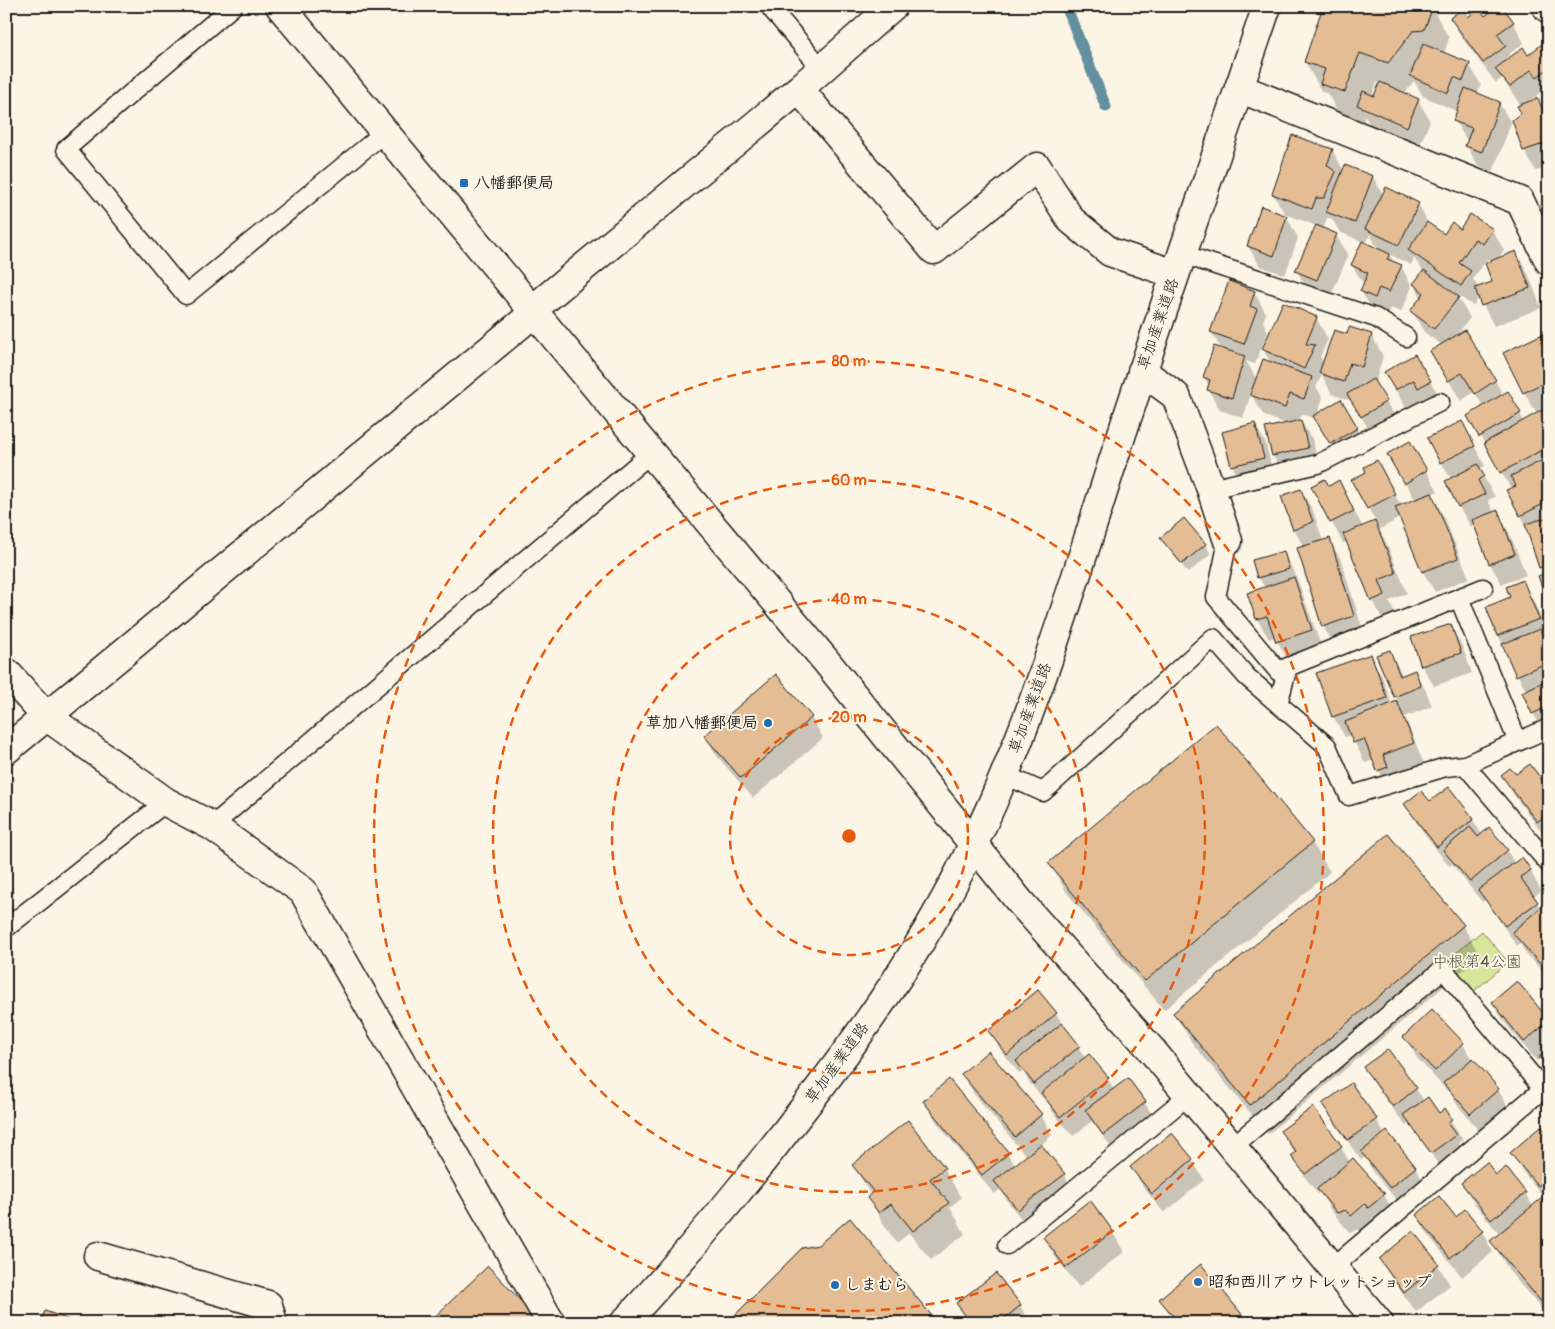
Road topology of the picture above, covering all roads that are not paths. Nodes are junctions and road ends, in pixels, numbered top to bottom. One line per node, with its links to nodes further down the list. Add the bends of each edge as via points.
1 (233, 6): 9 (lane, via 66,149 186,294)
2 (280, 6): 9 (street)
3 (770, 6): 6 (lane)
4 (894, 6): 6 (street)
5 (1267, 6): 7 (street, 草加産業道路)
6 (822, 69): 8 (street)
7 (1239, 88): 10 (street, via 1520,201); 11 (street, 草加産業道路)
8 (800, 89): 11 (street, via 934,250 1037,167 1071,220 1110,252); 12 (street)
9 (385, 132): 12 (street)
10 (1549, 261)
11 (1179, 264): 13 (lane, via 1376,318); 14 (street, 草加産業道路)
12 (533, 311): 16 (street); 24 (street)
13 (1406, 337)
14 (1142, 371): 17 (street, via 1176,396); 29 (street, 草加産業道路, via 1058,631)
15 (1440, 402): 17 (lane, via 1318,464)
16 (651, 453): 31 (lane); 32 (street, via 826,660)
17 (1211, 489): 18 (street)
18 (1228, 541): 21 (lane, via 1216,598 1278,671)
19 (1483, 588): 20 (lane)
20 (1459, 598): 21 (lane); 26 (lane)
21 (1288, 668): 23 (lane)
22 (6, 672): 24 (street)
23 (1278, 704): 28 (lane, via 1327,746 1349,796); 29 (lane, via 1247,677 1213,638 1043,792)
24 (46, 716): 27 (street); 30 (street)
25 (1549, 728): 26 (lane)
26 (1518, 742): 28 (lane)
27 (6, 750)
28 (1465, 765): 33 (lane)
29 (1006, 775): 32 (street, 草加産業道路)
30 (166, 802): 31 (street); 34 (lane)
31 (212, 826): 41 (street, via 303,891)
32 (973, 845): 35 (street); 42 (street, 草加産業道路, via 936,916 835,1068 668,1276)
33 (1549, 864)
34 (6, 928)
35 (1189, 1095): 36 (street); 37 (lane)
36 (1232, 1147): 39 (street); 39 (lane, via 1443,969 1543,1089)
37 (1007, 1245)
38 (98, 1256): 40 (street, via 268,1305)
39 (1333, 1267): 43 (street)
40 (273, 1323)
41 (551, 1323)
42 (624, 1323)
43 (1379, 1323)

